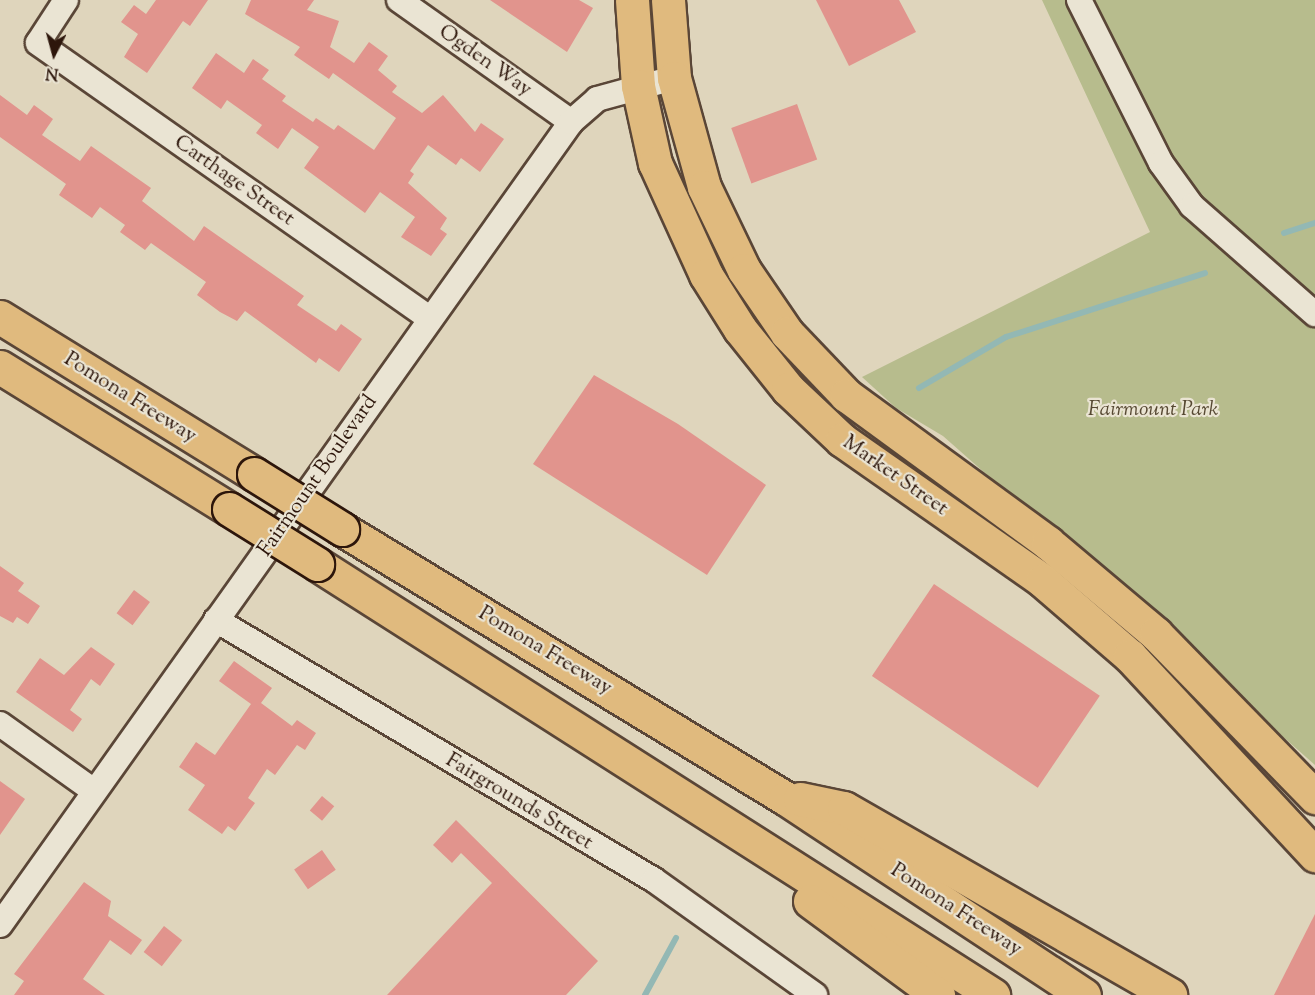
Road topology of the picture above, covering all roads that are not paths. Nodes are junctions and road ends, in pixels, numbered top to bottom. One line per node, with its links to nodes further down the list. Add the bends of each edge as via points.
1 (66, 0): 11 (street, Carthage Street, via 38,43)
2 (399, 0): 8 (street, Ogden Way)
3 (632, 0): 7 (main road, Market Street)
4 (668, 0): 6 (main road, Market Street)
5 (1079, 0): 9 (street, via 1161,163 1227,241)
6 (674, 78): 7 (street, Fairmount Boulevard); 16 (main road, Market Street, via 711,205 744,270 787,333 855,402 1048,543 1156,634)
7 (638, 86): 8 (street, Fairmount Boulevard, via 597,99); 19 (main road, Market Street, via 654,163 706,275 788,389 842,440 1043,581 1130,656)
8 (571, 122): 11 (street, Fairmount Boulevard)
9 (1310, 309)
10 (5, 319): 17 (main road, Pomona Freeway, bridge)
11 (430, 319): 13 (street, Fairmount Boulevard)
12 (0, 367): 18 (main road, Pomona Freeway, bridge)
13 (216, 620): 15 (street, Fairmount Boulevard); 21 (street, Fairgrounds Street, via 654,880 733,932)
14 (0, 724): 15 (street)
15 (94, 791): 20 (street, Fairmount Boulevard)
16 (1315, 797)
17 (785, 798): 24 (main road, Pomona Freeway); 25 (main road, via 844,808)
18 (760, 843): 22 (main road, via 798,892); 23 (main road, Pomona Freeway)
19 (1315, 855)
20 (0, 925)
21 (815, 995)
22 (938, 995)
23 (993, 995)
24 (1084, 995)
25 (1170, 995)

